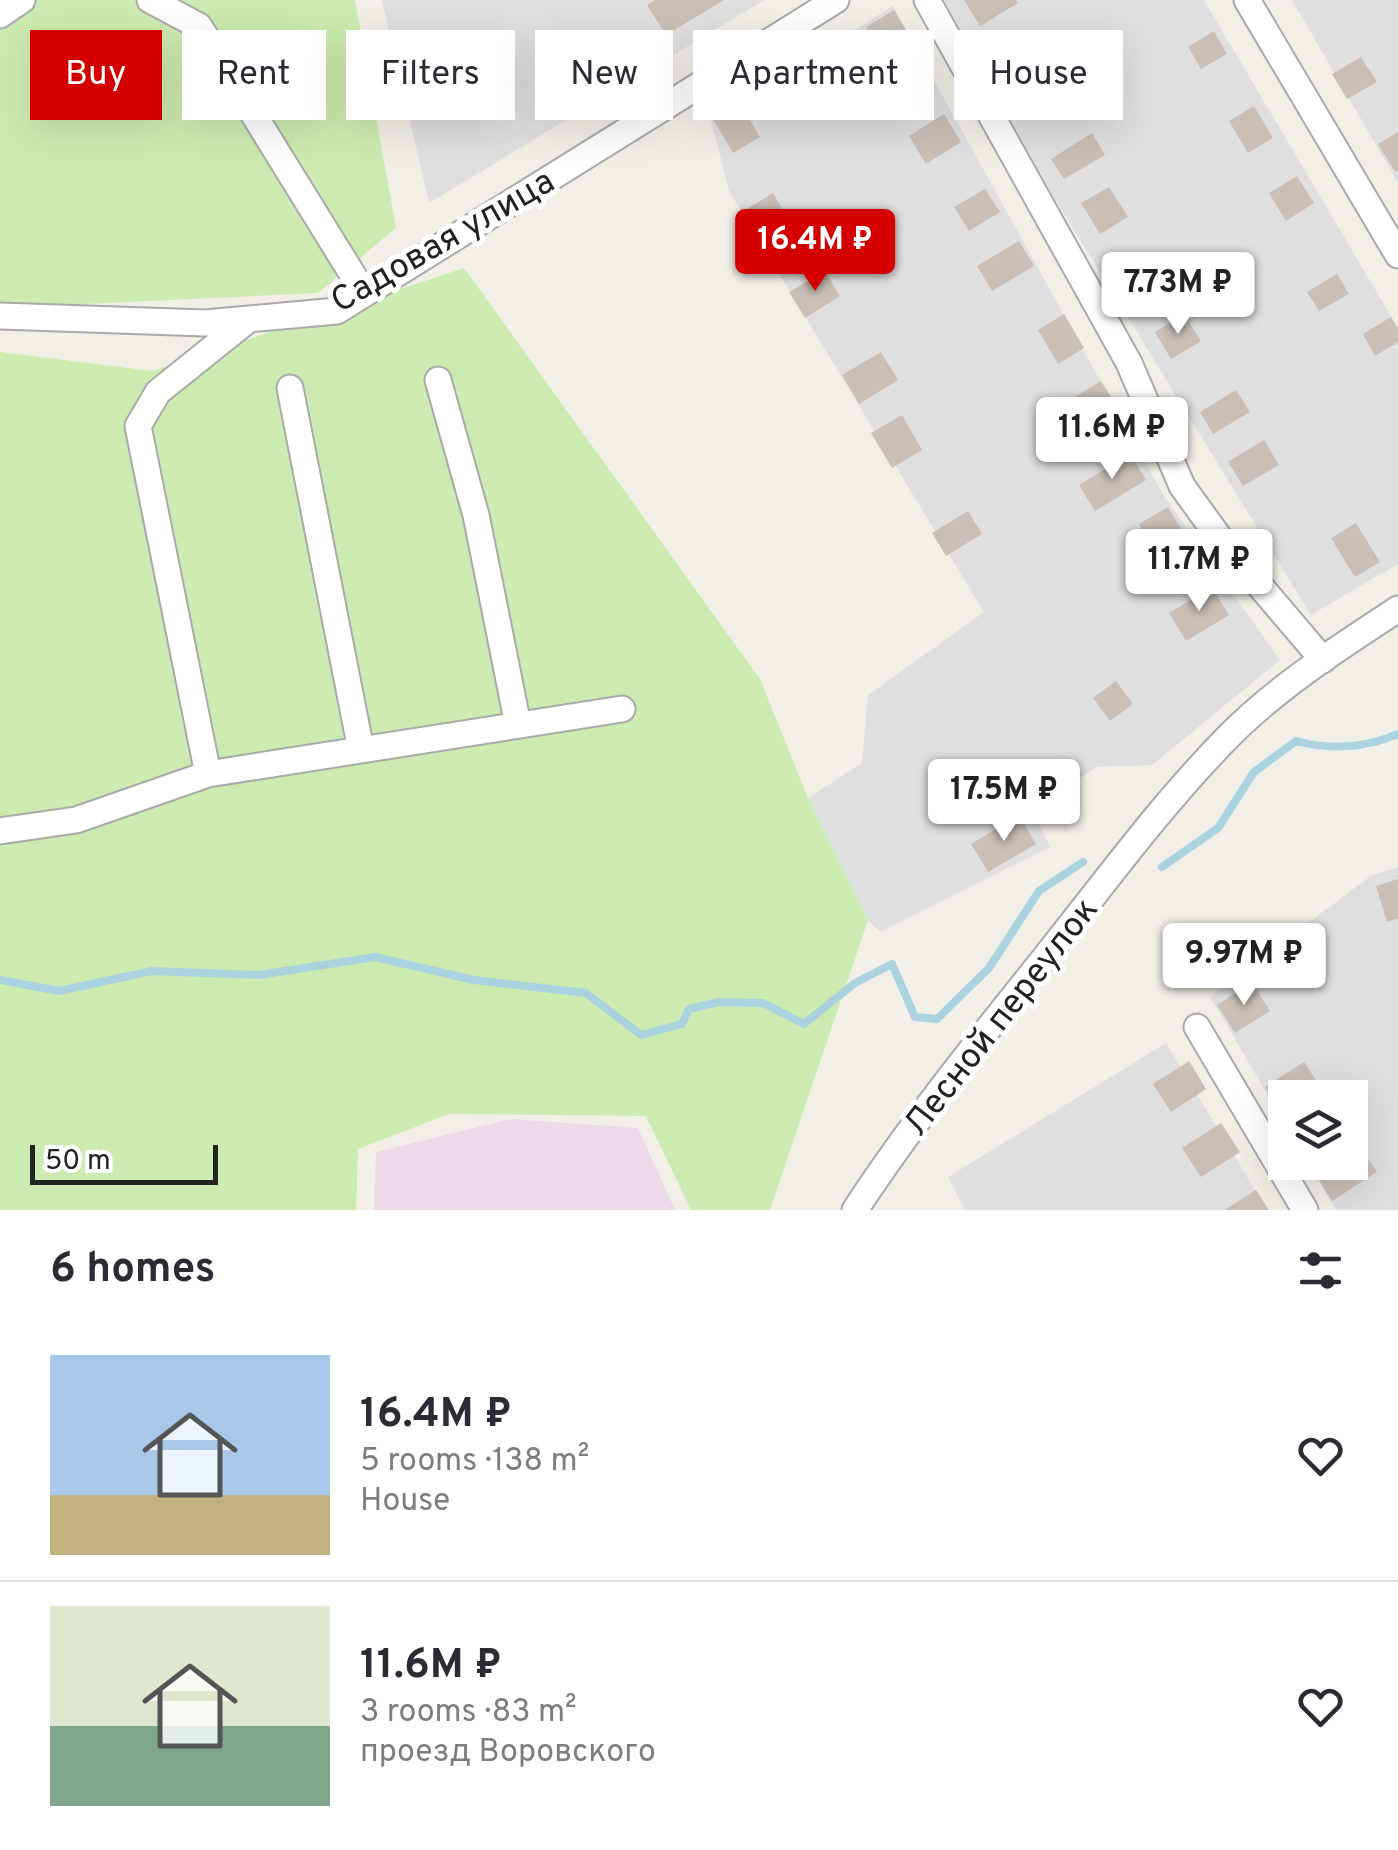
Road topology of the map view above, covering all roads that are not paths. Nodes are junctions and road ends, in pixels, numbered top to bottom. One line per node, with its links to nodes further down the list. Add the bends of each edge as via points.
1 (22, 0): 6 (street)
2 (150, 0): 8 (street, via 198,26)
3 (836, 0): 8 (street, Садовая улица)
4 (926, 0): 14 (street, via 1129,362 1182,486)
5 (1247, 0): 7 (street)
6 (0, 15)
7 (1398, 256)
8 (364, 293): 10 (street, Садовая улица, via 336,310)
9 (0, 316): 10 (street, Садовая улица)
10 (250, 319): 18 (street, via 158,392 138,426)
11 (438, 380): 16 (street, via 476,515)
12 (290, 388): 17 (street)
13 (1398, 609): 14 (street, Лесной переулок)
14 (1323, 660): 21 (street, Лесной переулок, via 1230,735 1173,798 982,1037)
15 (622, 709): 16 (street)
16 (518, 726): 17 (street)
17 (361, 750): 18 (street)
18 (208, 774): 19 (street, via 76,820)
19 (0, 831)
20 (1197, 1027): 22 (street)
21 (855, 1210)
22 (1305, 1210)

